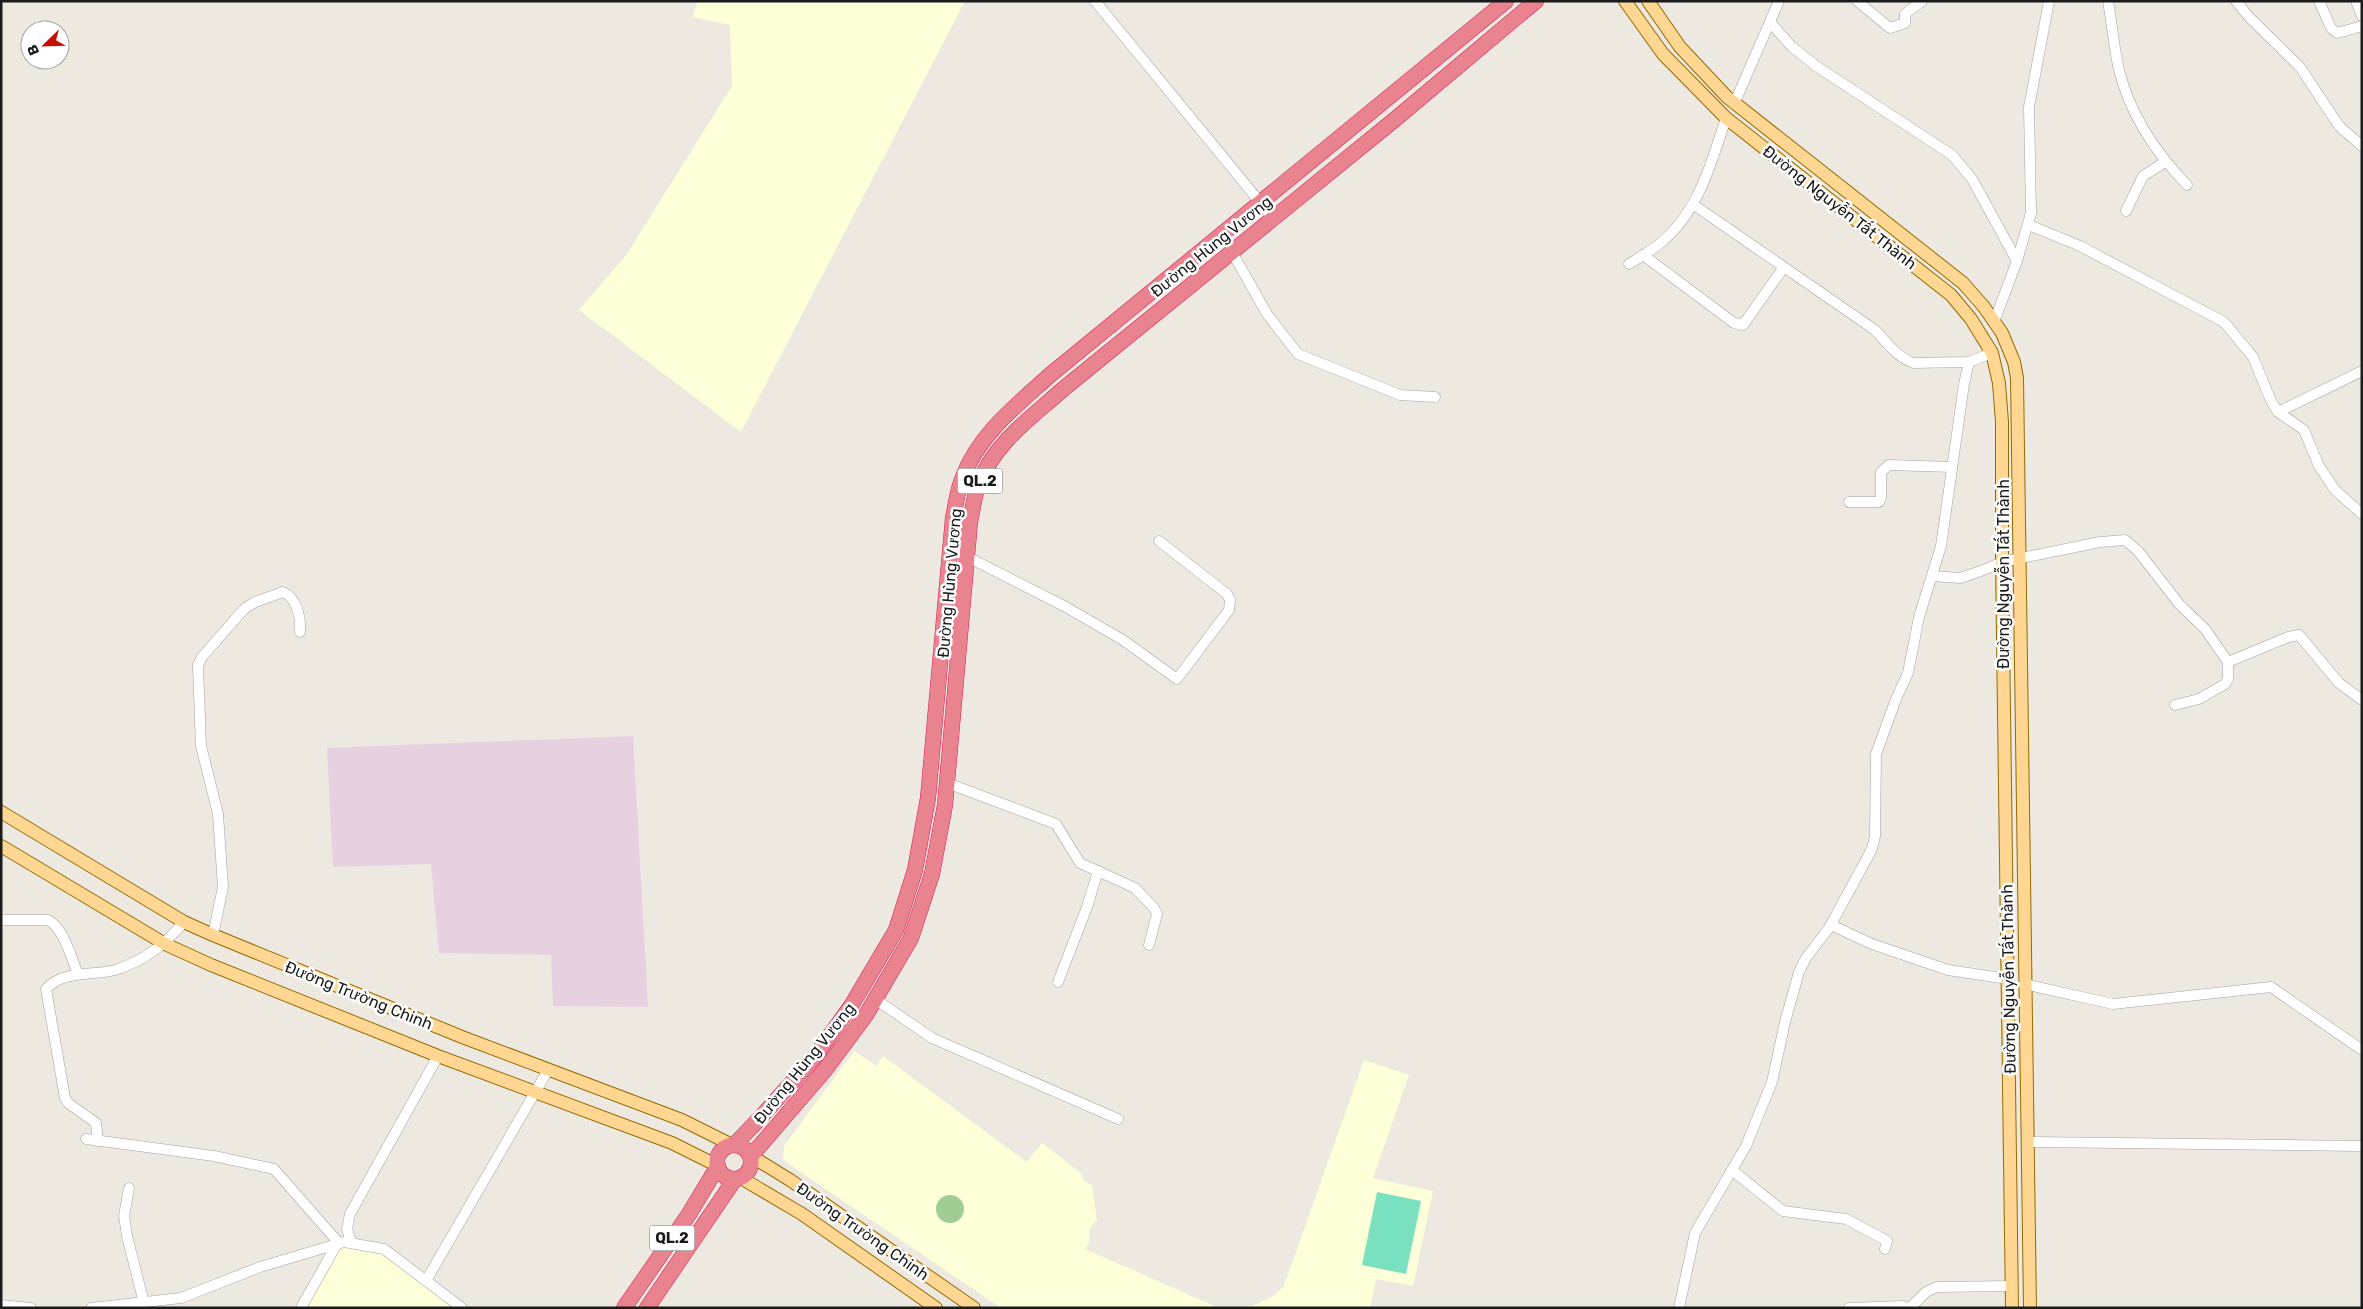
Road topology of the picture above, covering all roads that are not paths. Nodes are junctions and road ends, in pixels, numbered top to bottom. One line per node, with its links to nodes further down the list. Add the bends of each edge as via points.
1 (1095, 1): 24 (street)
2 (1506, 1): 24 (highway, Đường Hùng Vương / QL.2)
3 (1536, 1): 27 (highway, Đường Hùng Vương / QL.2)
4 (1625, 1): 18 (main road, Đường Nguyễn Tất Thành, via 1663,54)
5 (1648, 1): 17 (main road, Đường Nguyễn Tất Thành, via 1680,47)
6 (1779, 1): 15 (street)
7 (1857, 1): 8 (street, via 1890,28 1905,23 1906,14)
8 (1922, 1)
9 (2049, 1): 28 (street, via 2029,107 2032,202)
10 (2108, 1): 20 (street, via 2119,70 2127,94)
11 (2236, 1): 19 (street, via 2300,67 2339,126)
12 (2319, 1): 16 (street, via 2331,28 2338,33)
13 (2356, 1): 14 (street)
14 (2362, 16)
15 (1770, 22): 17 (street); 31 (street, via 1792,47 1822,70 1952,155 1972,179)
16 (2362, 26)
17 (1730, 100): 21 (main road, Đường Nguyễn Tất Thành)
18 (1726, 118): 22 (main road, Đường Nguyễn Tất Thành); 25 (street)
19 (2362, 146)
20 (2164, 162): 23 (street); 26 (street, via 2143,176)
21 (1821, 171): 22 (main road); 34 (main road, Đường Nguyễn Tất Thành, via 1953,273 1973,293)
22 (1811, 184): 35 (main road, Đường Nguyễn Tất Thành, via 1942,286 1971,319)
23 (2187, 185)
24 (1260, 204): 27 (street); 44 (highway, Đường Hùng Vương / QL.2, via 1050,375 998,423 972,457 962,477)
25 (1694, 205): 30 (street, via 1659,244); 33 (street)
26 (2126, 211)
27 (1273, 218): 29 (highway, Đường Hùng Vương / QL.2)
28 (2029, 225): 31 (street); 39 (street, via 2080,246 2224,322 2253,357)
29 (1232, 252): 38 (street, via 1267,314 1298,354 1400,395); 45 (highway, Đường Hùng Vương / QL.2, via 1062,390 997,451 979,482 970,522)
30 (1644, 255): 32 (street); 33 (street, via 1734,323 1743,325)
31 (2018, 261): 34 (street)
32 (1629, 264)
33 (1784, 267): 36 (street, via 1876,330 1903,358 1913,363)
34 (1994, 322): 46 (main road, Đường Nguyễn Tất Thành, via 2008,345 2017,378)
35 (1992, 353): 36 (street); 47 (main road, Đường Nguyễn Tất Thành, via 1999,383 2002,422)
36 (1969, 362): 40 (street)
37 (2362, 371): 39 (street)
38 (1435, 397)
39 (2278, 412): 42 (street, via 2304,430 2319,466 2335,490)
40 (1952, 467): 41 (street, via 1889,465 1881,472 1879,502); 48 (street, via 1946,516)
41 (1849, 502)
42 (2362, 514)
43 (1159, 541): 45 (street, via 1227,594 1230,600 1228,610 1177,679 1123,640 1064,606)
44 (950, 548): 45 (street); 76 (highway, Đường Hùng Vương / QL.2, via 928,798 915,870 896,930 851,1006 813,1059)
45 (967, 558): 53 (highway, Đường Hùng Vương / QL.2)
46 (2018, 559): 47 (street); 50 (street, via 2125,540 2143,557 2180,605 2205,629); 66 (main road, Đường Nguyễn Tất Thành)
47 (2002, 562): 48 (street, via 1960,578); 64 (main road, Đường Nguyễn Tất Thành)
48 (1932, 576): 59 (street, via 1919,617 1908,673 1876,754 1872,848)
49 (300, 632): 60 (street, via 299,614 292,600 283,592 244,609 198,665 202,746 218,814 223,887)
50 (2228, 662): 51 (street, via 2300,635 2339,683); 52 (street, via 2225,684 2200,699)
51 (2362, 700)
52 (2175, 705)
53 (947, 783): 56 (street, via 1054,823 1080,863); 67 (highway, Đường Hùng Vương / QL.2, via 932,874 912,938)
54 (1, 812): 58 (main road, Đường Trường Chinh)
55 (1, 846): 61 (main road, Đường Trường Chinh)
56 (1098, 871): 62 (street, via 1135,888 1154,908 1157,914); 65 (street)
57 (1, 920): 63 (street, via 53,922)
58 (184, 922): 60 (main road, Đường Trường Chinh); 61 (street)
59 (1831, 925): 64 (street, via 1872,944 1948,970); 80 (street, via 1799,972 1772,1082)
60 (214, 935): 70 (main road, Đường Trường Chinh)
61 (165, 944): 63 (street, via 116,969 93,975); 69 (main road, Đường Trường Chinh)
62 (1149, 945)
63 (78, 974): 74 (street, via 51,984 46,989 46,996 65,1098 96,1123)
64 (2008, 979): 87 (main road, Đường Nguyễn Tất Thành)
65 (1058, 982)
66 (2024, 984): 68 (street, via 2113,1004 2271,987); 75 (main road, Đường Nguyễn Tất Thành)
67 (875, 999): 72 (street, via 932,1038); 78 (highway, Đường Hùng Vương / QL.2, via 825,1070)
68 (2362, 1050)
69 (438, 1056): 71 (main road, Đường Trường Chinh); 84 (street, via 350,1214 347,1229)
70 (548, 1070): 71 (street); 76 (main road, Đường Trường Chinh, via 682,1120)
71 (536, 1092): 79 (main road, Đường Trường Chinh, via 672,1144); 86 (street)
72 (1118, 1119)
73 (86, 1139): 74 (street)
74 (98, 1141): 83 (street, via 214,1156 274,1170)
75 (2027, 1142): 77 (street); 103 (main road, Đường Nguyễn Tất Thành)
76 (733, 1145): 78 (highway, via 744,1148); 79 (highway, QL.2, via 720,1152)
77 (2362, 1146)
78 (750, 1156): 81 (highway, QL.2, via 750,1169); 98 (main road, Đường Trường Chinh, via 790,1180)
79 (718, 1166): 81 (highway, via 724,1175); 95 (highway, QL.2)
80 (1733, 1171): 85 (street, via 1783,1211 1846,1219 1886,1241); 99 (street, via 1695,1234)
81 (738, 1178): 96 (highway, QL.2); 97 (main road, Đường Trường Chinh, via 802,1214)
82 (129, 1188): 88 (street, via 124,1216)
83 (338, 1242): 84 (street); 88 (street, via 260,1267 182,1298); 93 (street)
84 (351, 1242): 86 (street, via 384,1249)
85 (1885, 1250)
86 (427, 1279): 94 (street)
87 (2012, 1286): 101 (street, via 1937,1287 1926,1292); 102 (main road, Đường Nguyễn Tất Thành)
88 (144, 1303): 90 (street)
89 (1, 1305): 91 (street)
90 (111, 1307): 92 (street)
91 (31, 1308)
92 (91, 1308)
93 (301, 1308)
94 (462, 1308)
95 (624, 1308)
96 (647, 1308)
97 (936, 1308)
98 (974, 1308)
99 (1679, 1308)
100 (1849, 1308): 101 (street)
101 (1909, 1308)
102 (2012, 1308)
103 (2030, 1308)

